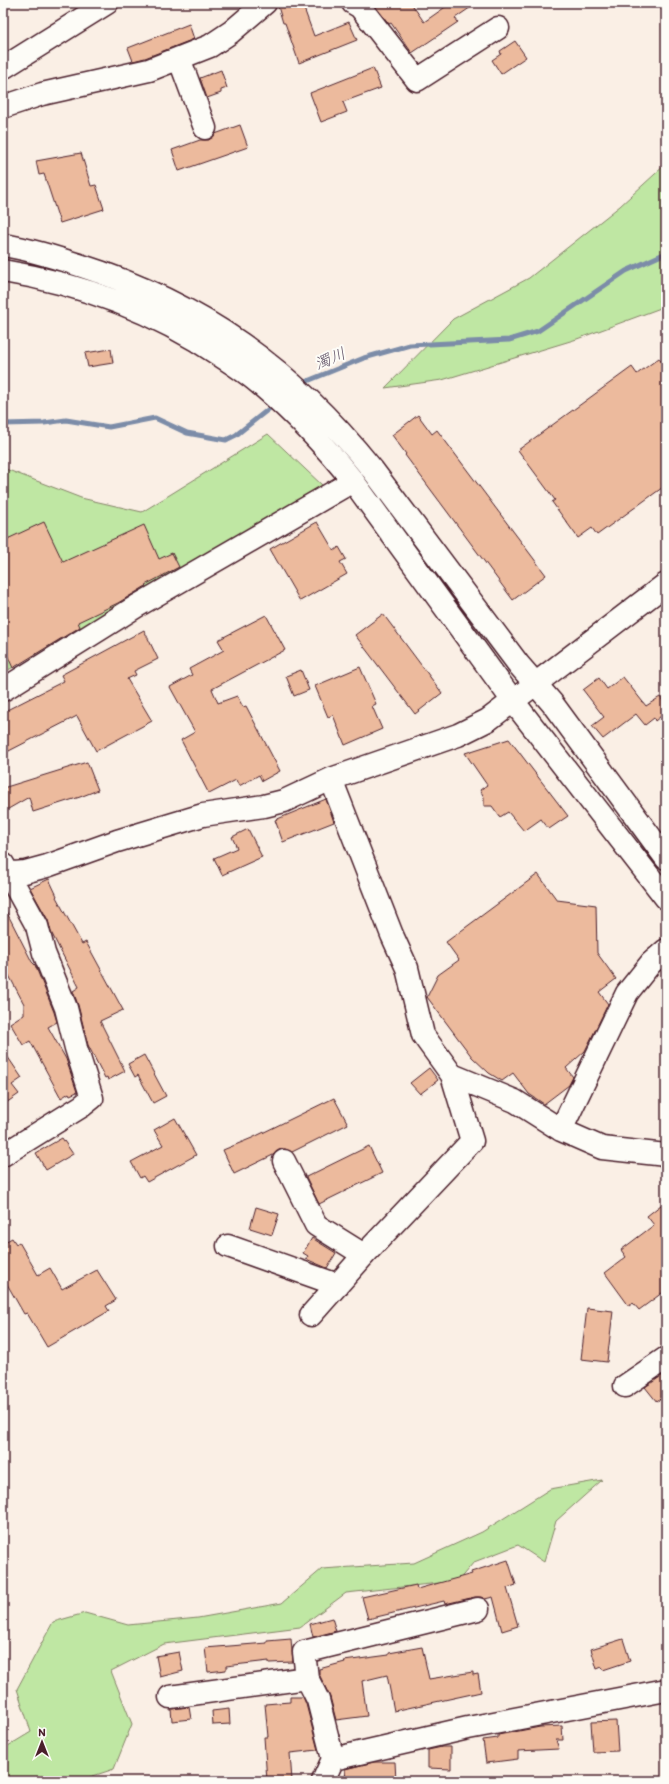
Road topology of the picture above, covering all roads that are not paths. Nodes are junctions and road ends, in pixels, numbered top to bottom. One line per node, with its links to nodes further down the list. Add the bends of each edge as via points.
1 (107, 3): 6 (street)
2 (265, 3): 5 (street, via 210,46)
3 (353, 3): 4 (street, via 360,8 417,80)
4 (498, 28)
5 (179, 58): 7 (street, via 149,70 42,94); 8 (street)
6 (3, 68)
7 (3, 107)
8 (205, 128)
9 (3, 245): 13 (street, via 108,274 168,300 212,324 277,371 324,413 372,468 519,665)
10 (3, 271): 11 (street, via 54,281 103,295 162,321 202,344 260,384 329,452)
11 (353, 481): 14 (street, via 137,606); 15 (street)
12 (666, 584): 13 (street)
13 (536, 683): 15 (street); 17 (street)
14 (3, 690)
15 (513, 701): 16 (street, via 488,720 458,735); 19 (street)
16 (331, 779): 18 (street, via 284,801 203,815 25,872); 21 (street, via 392,935 408,968 423,1035)
17 (666, 858)
18 (5, 870): 23 (street, via 37,926 44,953 66,1008 92,1098)
19 (666, 898)
20 (666, 950): 22 (street, via 651,963 627,993)
21 (452, 1075): 22 (street, via 515,1102); 27 (street, via 472,1141)
22 (561, 1130): 24 (street, via 602,1148)
23 (3, 1155)
24 (666, 1155)
25 (284, 1161): 27 (street, via 316,1225)
26 (241, 1244): 28 (street)
27 (364, 1255): 28 (street)
28 (338, 1285): 29 (street)
29 (312, 1315)
30 (666, 1358): 31 (street)
31 (625, 1386)
32 (478, 1609): 33 (street, via 304,1652)
33 (307, 1678): 35 (street); 36 (street, via 318,1700)
34 (666, 1690): 36 (street, via 468,1728)
35 (170, 1697)
36 (333, 1760): 37 (street)
37 (323, 1781)

